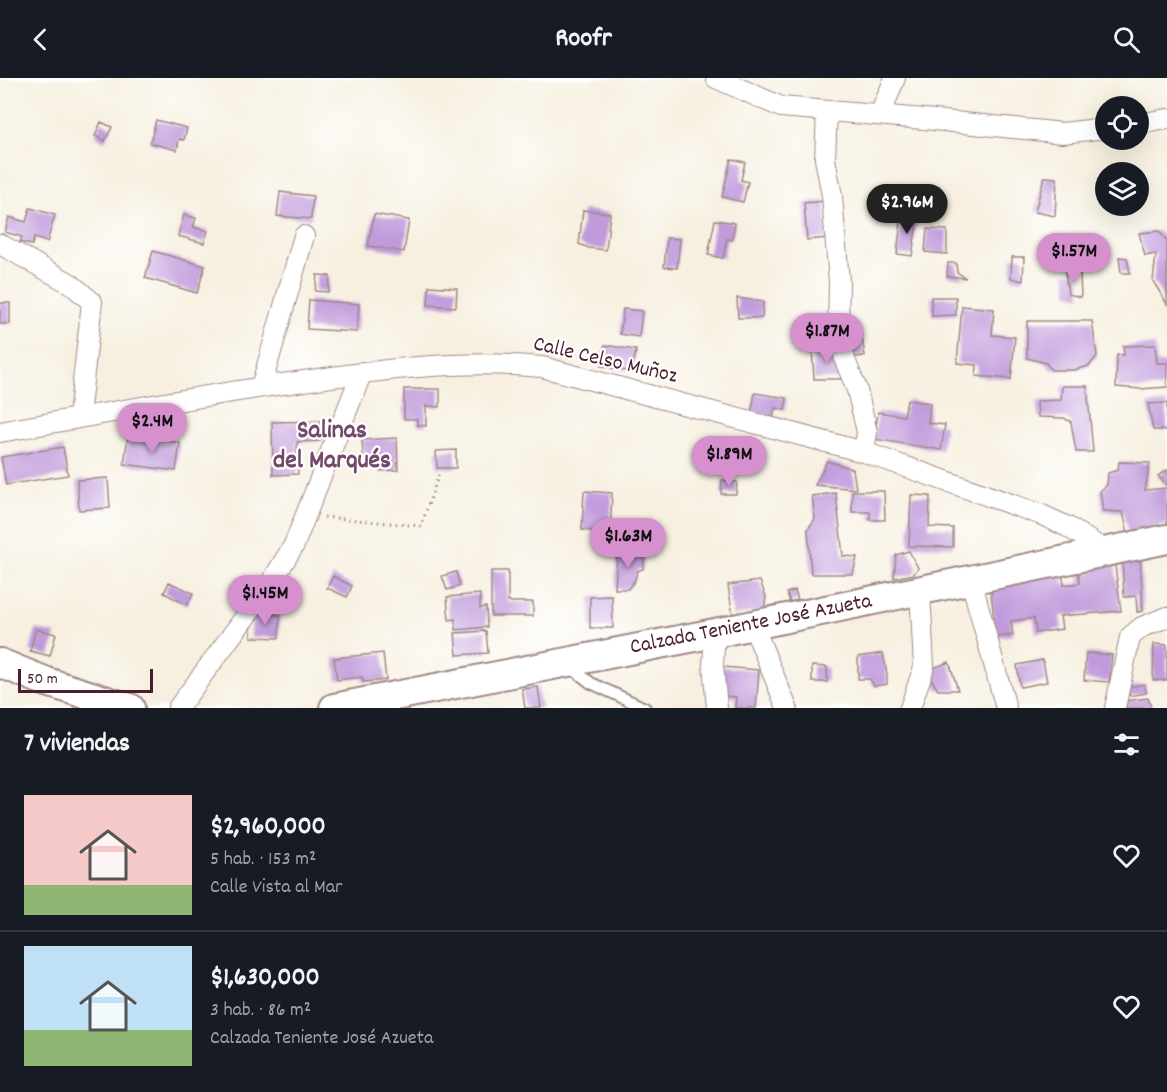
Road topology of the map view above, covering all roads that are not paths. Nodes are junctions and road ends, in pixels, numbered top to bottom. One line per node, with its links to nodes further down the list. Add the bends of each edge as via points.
1 (716, 78): 3 (street, via 781,107)
2 (895, 78): 4 (street)
3 (827, 111): 4 (street); 14 (street, via 825,159 839,282 838,332 867,432)
4 (880, 115): 7 (street, via 1063,133)
5 (1167, 119): 6 (street)
6 (1149, 122)
7 (1095, 129)
8 (304, 236): 11 (street)
9 (0, 244): 12 (street, via 71,284 92,302)
10 (362, 372): 11 (street, Calle Celso Muñoz); 14 (street, Calle Celso Muñoz, via 503,363 542,368); 25 (street, via 294,545)
11 (261, 387): 12 (street, Calle Celso Muñoz)
12 (79, 417): 13 (street, Calle Celso Muñoz)
13 (0, 432)
14 (864, 452): 16 (street, Calle Celso Muñoz, via 1042,515)
15 (1167, 539): 16 (main road, Calzada Teniente José Azueta)
16 (1107, 551): 17 (main road, Calzada Teniente José Azueta)
17 (970, 580): 18 (main road, Calzada Teniente José Azueta); 31 (street)
18 (920, 591): 20 (main road, Calzada Teniente José Azueta); 30 (street, via 924,667)
19 (1167, 617): 32 (street, via 1142,627 1130,638)
20 (753, 625): 21 (main road, Calzada Teniente José Azueta); 29 (street)
21 (715, 633): 23 (main road, Calzada Teniente José Azueta); 28 (street)
22 (0, 663): 24 (main road)
23 (563, 663): 26 (main road, Calzada Teniente José Azueta); 27 (lane, via 591,683)
24 (130, 708)
25 (178, 708)
26 (334, 708)
27 (645, 708)
28 (717, 708)
29 (787, 708)
30 (910, 708)
31 (1006, 708)
32 (1115, 708)

